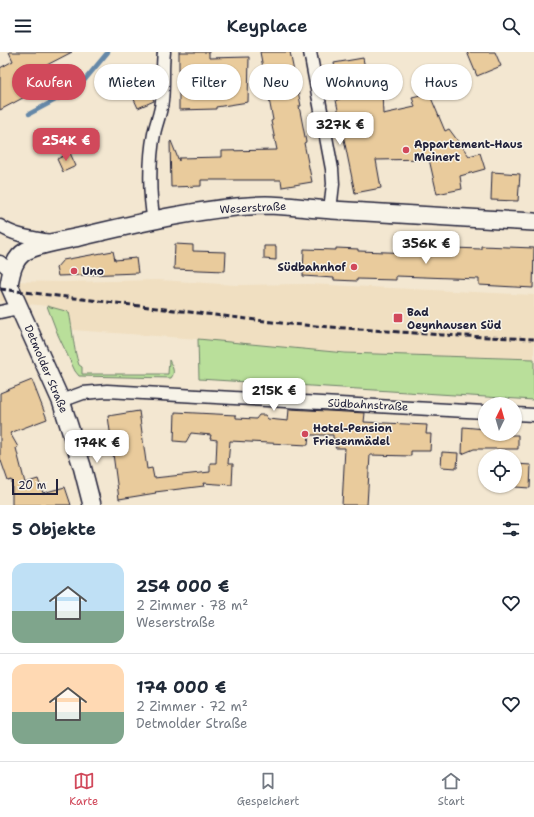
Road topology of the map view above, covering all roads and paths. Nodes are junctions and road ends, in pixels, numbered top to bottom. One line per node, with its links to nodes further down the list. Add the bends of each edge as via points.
1 (164, 52): 4 (street, via 162,101 152,146)
2 (310, 52): 3 (street, via 332,169)
3 (330, 210): 4 (main road, Weserstraße, via 266,205 225,208); 5 (main road, Weserstraße)
4 (154, 221): 7 (main road, Weserstraße)
5 (534, 222)
6 (0, 226): 7 (street, via 26,237)
7 (57, 242): 8 (main road, Weserstraße, via 26,252)
8 (5, 267): 9 (main road, Detmolder Straße, via 9,285)
9 (19, 308): 10 (street); 11 (main road, Detmolder Straße)
10 (0, 312)
11 (61, 401): 12 (street, Südbahnstraße, via 83,394 106,391); 15 (main road, Detmolder Straße)
12 (478, 412)
13 (522, 414): 14 (street)
14 (534, 415)
15 (92, 505)

